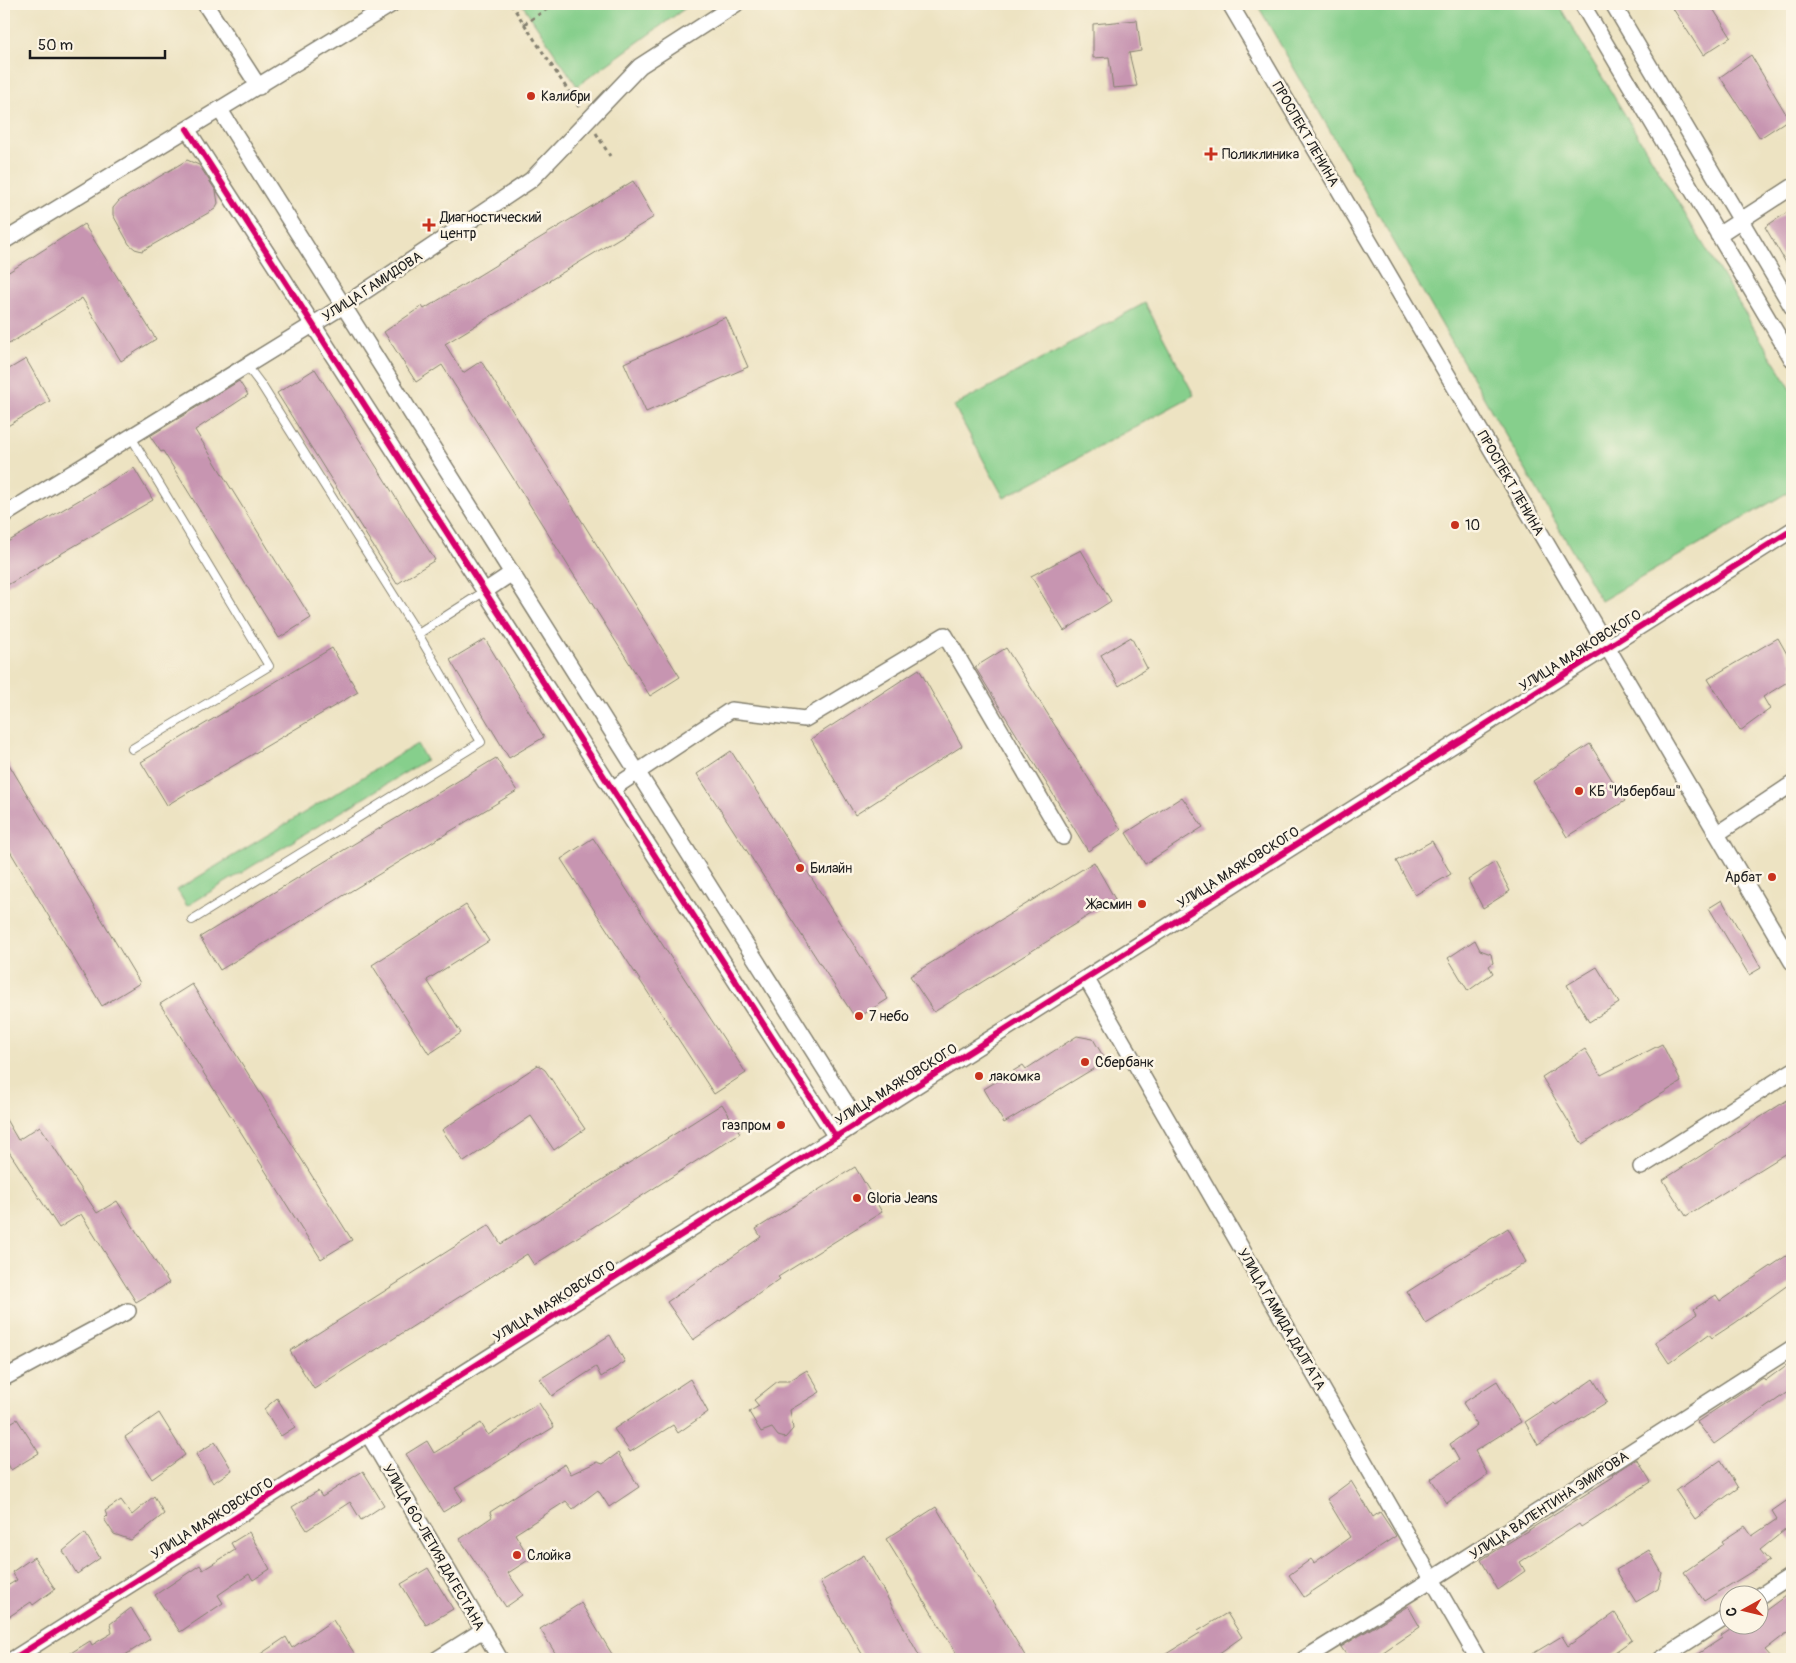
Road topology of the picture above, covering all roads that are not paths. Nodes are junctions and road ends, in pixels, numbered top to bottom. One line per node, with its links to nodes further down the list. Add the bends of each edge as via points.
1 (205, 4): 7 (street)
2 (392, 4): 7 (street)
3 (736, 4): 16 (street, УЛИЦА ГАМИДОВА, via 640,66 531,180)
4 (1230, 4): 27 (street, ПРОСПЕКТ ЛЕНИНА)
5 (1582, 4): 11 (street)
6 (1613, 4): 10 (street)
7 (259, 86): 8 (street)
8 (220, 110): 9 (street); 16 (street)
9 (187, 129): 15 (street); 18 (street)
10 (1693, 137): 11 (street); 13 (street)
11 (1670, 153): 14 (street)
12 (1792, 187): 13 (street)
13 (1742, 219): 14 (street); 17 (street)
14 (1718, 235): 19 (street)
15 (4, 241)
16 (343, 306): 18 (street, УЛИЦА ГАМИДОВА); 24 (street)
17 (1792, 307)
18 (313, 325): 20 (street, УЛИЦА ГАМИДОВА); 25 (street)
19 (1792, 360)
20 (246, 366): 21 (street, УЛИЦА ГАМИДОВА); 26 (lane, via 262,386)
21 (131, 437): 22 (street, УЛИЦА ГАМИДОВА); 28 (lane, via 269,666)
22 (4, 516)
23 (1792, 530): 27 (street, УЛИЦА МАЯКОВСКОГО)
24 (512, 573): 25 (street); 29 (street)
25 (485, 591): 26 (lane); 31 (street)
26 (418, 634): 34 (lane, via 481,742)
27 (1607, 647): 32 (street, ПРОСПЕКТ ЛЕНИНА); 36 (street, УЛИЦА МАЯКОВСКОГО)
28 (132, 749)
29 (637, 772): 31 (street); 33 (street, via 730,710 805,719 945,635); 38 (street)
30 (1792, 784): 32 (street)
31 (612, 789): 39 (street)
32 (1717, 834): 35 (street, ПРОСПЕКТ ЛЕНИНА)
33 (1063, 837)
34 (192, 920)
35 (1792, 962)
36 (1086, 978): 38 (street, УЛИЦА МАЯКОВСКОГО); 46 (street, УЛИЦА ГАМИДА ДАЛГАТА)
37 (1792, 1071): 40 (street)
38 (858, 1122): 39 (street, УЛИЦА МАЯКОВСКОГО)
39 (836, 1136): 44 (street, УЛИЦА МАЯКОВСКОГО)
40 (1641, 1167)
41 (128, 1311): 43 (street)
42 (1792, 1348): 46 (street, УЛИЦА ВАЛЕНТИНА ЭМИРОВА)
43 (4, 1378)
44 (368, 1434): 49 (street, УЛИЦА 60-ЛЕТИЯ ДАГЕСТАНА); 50 (street, УЛИЦА МАЯКОВСКОГО)
45 (1792, 1575): 47 (street)
46 (1431, 1580): 53 (street, УЛИЦА ВАЛЕНТИНА ЭМИРОВА); 54 (street, УЛИЦА ГАМИДА ДАЛГАТА)
47 (1768, 1591)
48 (1718, 1622): 55 (street)
49 (482, 1630): 51 (street); 52 (street, УЛИЦА 60-ЛЕТИЯ ДАГЕСТАНА)
50 (12, 1659)
51 (437, 1659)
52 (500, 1659)
53 (1304, 1659)
54 (1478, 1659)
55 (1661, 1659)

